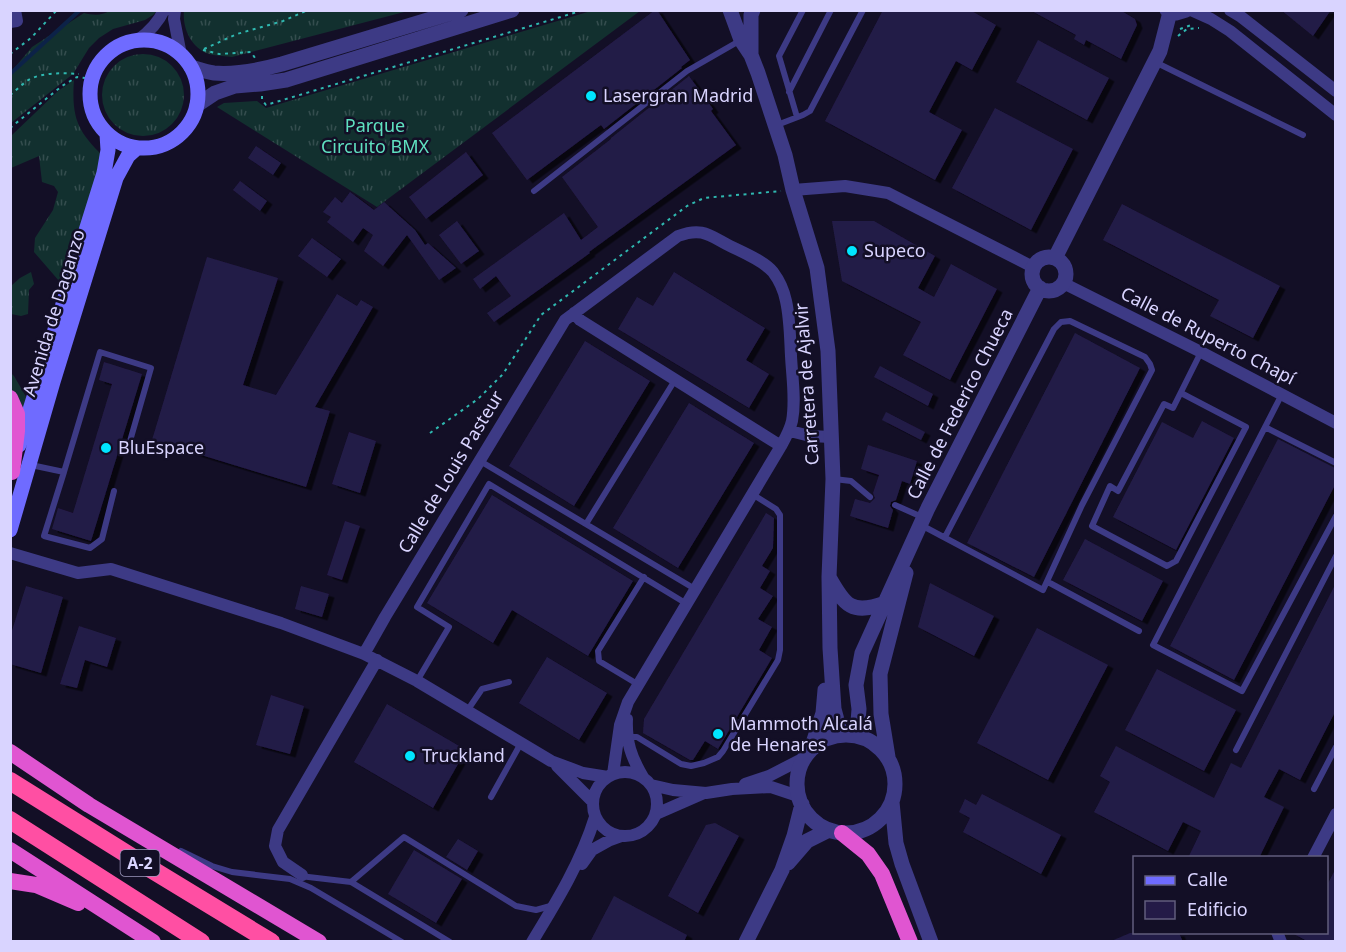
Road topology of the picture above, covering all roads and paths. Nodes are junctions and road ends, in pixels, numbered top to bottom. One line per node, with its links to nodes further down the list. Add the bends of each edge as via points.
1 (15, 10): 17 (street, via 16,21)
2 (57, 10): 22 (path)
3 (164, 10): 20 (street)
4 (175, 10): 23 (street)
5 (308, 10): 26 (path, via 203,50 219,54 251,52)
6 (461, 10): 27 (street, via 257,70 212,73)
7 (512, 10): 33 (street, via 286,80 235,86)
8 (584, 10): 29 (path, via 266,105)
9 (729, 10): 21 (street, Carretera de Ajalvir)
10 (753, 10): 24 (street, Carretera de Ajalvir)
11 (803, 10): 31 (lane, via 779,56)
12 (831, 10): 31 (lane)
13 (863, 10): 35 (lane, via 810,111)
14 (1230, 10): 30 (street)
15 (1169, 11): 16 (street); 19 (street)
16 (1191, 15): 19 (path); 34 (street, via 1230,31)
17 (10, 22)
18 (1205, 30): 19 (path, via 1187,29)
19 (1170, 36): 25 (street)
20 (138, 40): 23 (main road, via 168,46); 28 (main road, via 106,55)
21 (741, 40): 24 (street, Carretera de Ajalvir); 42 (lane, via 687,71)
22 (10, 54)
23 (181, 55): 27 (main road)
24 (752, 55): 36 (street, Carretera de Ajalvir)
25 (1155, 61): 39 (lane); 43 (street)
26 (256, 64)
27 (190, 67): 33 (main road, via 196,80)
28 (86, 76): 32 (path, via 52,74 30,79); 37 (path, via 77,76 62,86); 38 (main road, via 90,104)
29 (261, 91)
30 (1335, 91)
31 (789, 92): 35 (lane)
32 (10, 95)
33 (197, 105): 40 (main road, via 181,134 153,148)
34 (1335, 115)
35 (797, 117): 36 (lane)
36 (775, 125): 41 (street, Carretera de Ajalvir)
37 (10, 128)
38 (107, 134): 40 (main road); 63 (main road, Avenida de Daganzo, via 104,174)
39 (1304, 135)
40 (136, 148): 61 (main road, Avenida de Daganzo, via 116,178)
41 (793, 190): 44 (street, via 845,186 888,193); 56 (street, Carretera de Ajalvir, via 817,268 828,351)
42 (534, 191)
43 (1055, 258): 44 (street, via 1038,260); 45 (street, via 1065,269)
44 (1033, 267): 46 (street, via 1033,279)
45 (1063, 283): 46 (street, via 1053,290); 48 (street, Calle de Ruperto Chapí)
46 (1040, 288): 71 (street, Calle de Federico Chueca)
47 (574, 313): 49 (street); 55 (street, Calle de Louis Pasteur, via 678,236 690,232 711,236 761,263 780,283 786,301 793,388); 59 (street, Calle de Louis Pasteur, via 558,330)
48 (1202, 351): 50 (lane); 51 (street, Calle de Ruperto Chapí)
49 (675, 380): 58 (street); 70 (lane)
50 (1181, 393): 50 (lane, via 1173,408 1164,404 1118,491 1110,486 1092,526 1167,566 1176,561 1246,427)
51 (1282, 394): 53 (street, Calle de Ruperto Chapí); 54 (lane)
52 (10, 398): 63 (highway, via 17,414)
53 (1335, 423)
54 (1265, 427): 60 (lane); 69 (lane, via 1153,645 1242,692)
55 (789, 431): 56 (street); 58 (street, Calle de Louis Pasteur)
56 (831, 436): 64 (street, Carretera de Ajalvir)
57 (130, 441): 62 (lane, via 151,368 100,352)
58 (781, 446): 66 (street, Calle de Louis Pasteur)
59 (479, 460): 70 (lane); 84 (street, Calle de Louis Pasteur)
60 (1335, 463)
61 (30, 465): 62 (lane); 72 (main road, Avenida de Daganzo)
62 (64, 472): 65 (lane, via 44,536 90,548 102,539)
63 (11, 474)
64 (833, 478): 67 (lane, via 851,481); 77 (street, Carretera de Ajalvir)
65 (114, 491)
66 (752, 494): 79 (street, Calle de Louis Pasteur); 92 (lane, via 780,515 778,660 718,757 704,763 681,764 637,737)
67 (870, 497)
68 (896, 505): 71 (lane)
69 (1335, 516)
70 (586, 524): 79 (lane)
71 (919, 527): 73 (lane); 80 (street); 98 (street, via 880,674)
72 (10, 530)
73 (945, 537): 78 (lane, via 1043,590); 78 (lane, via 1054,329 1061,322 1070,321 1145,357 1152,370 1082,505)
74 (10, 553): 84 (street, via 78,573 111,569)
75 (1335, 556): 95 (lane)
76 (644, 577): 81 (lane); 86 (lane, via 489,484 417,607 449,627); 88 (lane, via 598,651 599,661)
77 (829, 577): 80 (street, via 839,594 856,608 868,609); 83 (street, Carretera de Ajalvir)
78 (1048, 582): 82 (lane)
79 (696, 590): 81 (street, Calle de Louis Pasteur)
80 (885, 603): 91 (street, via 862,653 856,685 858,722)
81 (687, 604): 88 (street, Calle de Louis Pasteur)
82 (1138, 631)
83 (830, 648): 91 (street, Carretera de Ajalvir, via 834,709); 97 (street, Carretera de Ajalvir, via 823,713)
84 (364, 654): 85 (street)
85 (377, 660): 86 (street); 120 (street, via 278,830 275,846)
86 (417, 681): 90 (street)
87 (509, 682): 90 (lane, via 482,689)
88 (639, 685): 89 (street, Calle de Louis Pasteur)
89 (628, 702): 92 (street); 100 (street, Calle de Louis Pasteur)
90 (467, 711): 93 (street)
91 (846, 735): 97 (street, via 825,739); 98 (street, via 872,742)
92 (627, 738): 102 (street, via 633,759)
93 (522, 743): 99 (street); 106 (lane)
94 (1335, 747): 104 (lane)
95 (1236, 750)
96 (10, 752): 110 (highway)
97 (808, 754): 103 (street, via 769,776); 107 (street, via 799,770)
98 (888, 757): 109 (street, via 894,771)
99 (551, 760): 100 (street, via 583,773); 108 (street)
100 (611, 776): 102 (street, via 633,773); 108 (street, via 601,783)
101 (10, 781): 129 (highway, A-2)
102 (647, 781): 105 (street, via 673,790); 111 (street, via 656,794)
103 (732, 789): 105 (street); 107 (street, via 771,788)
104 (1314, 789)
105 (706, 793): 111 (street)
106 (491, 797)
107 (800, 800): 115 (street, via 818,824); 119 (street, via 794,836)
108 (593, 802): 113 (street)
109 (892, 802): 115 (street, via 872,825 858,831); 135 (street, via 896,843)
110 (89, 805): 120 (lane, via 212,866 232,872); 130 (highway)
111 (656, 814): 116 (street, via 642,832)
112 (1335, 814): 118 (street)
113 (595, 817): 116 (street, via 610,833); 121 (street)
114 (10, 820): 128 (highway, A-2)
115 (836, 831): 119 (street, via 807,842); 134 (highway, via 868,854 882,874)
116 (621, 836): 121 (street, via 592,850)
117 (10, 850): 125 (highway)
118 (1314, 856)
119 (782, 870): 133 (street)
120 (296, 877): 123 (lane); 131 (lane)
121 (570, 879): 124 (street)
122 (10, 881): 125 (highway, via 36,885)
123 (351, 882): 124 (lane, via 404,837 516,906 536,910); 132 (lane)
124 (554, 905): 126 (street)
125 (113, 917): 127 (highway)
126 (535, 939)
127 (153, 942)
128 (201, 942)
129 (271, 942)
130 (319, 942)
131 (402, 942)
132 (450, 942)
133 (746, 942)
134 (910, 942)
135 (931, 942)

